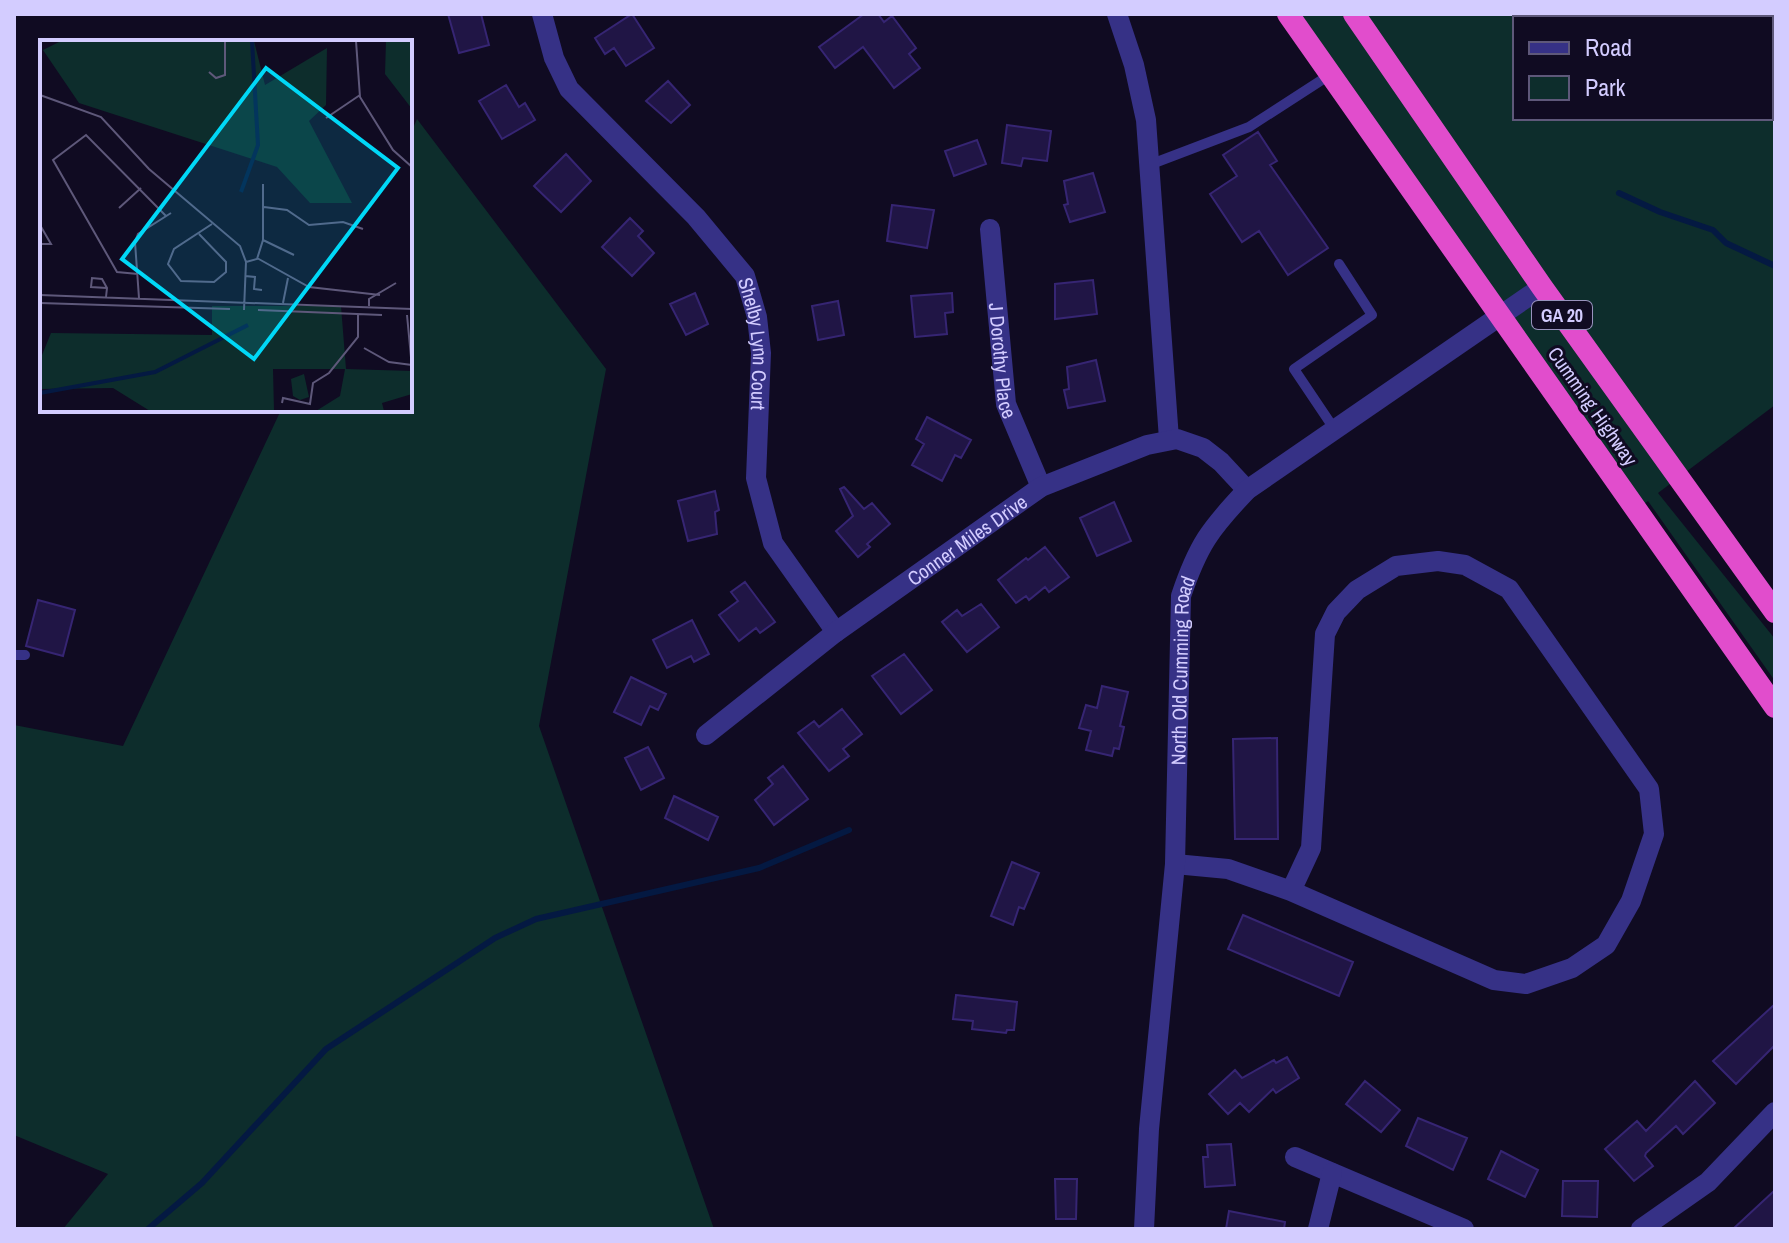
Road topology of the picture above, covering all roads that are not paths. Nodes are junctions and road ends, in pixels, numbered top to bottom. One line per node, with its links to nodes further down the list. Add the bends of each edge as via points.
1 (542, 14): 16 (street, Shelby Lynn Court, via 569,89 696,217 745,276 761,353 756,478 773,543)
2 (1117, 14): 6 (street, via 1146,120)
3 (1288, 14): 5 (highway, Cumming Highway / GA 20)
4 (1354, 14): 9 (highway, Cumming Highway / GA 20)
5 (1331, 74): 6 (lane, via 1249,127); 10 (highway, Cumming Highway / GA 20)
6 (1149, 165): 12 (street)
7 (990, 229): 13 (street, J Dorothy Place, via 1006,404)
8 (1339, 264): 11 (lane, via 1372,315 1294,369)
9 (1542, 287): 10 (street, North Old Cumming Road); 15 (highway, Cumming Highway / GA 20)
10 (1501, 317): 11 (street, North Old Cumming Road); 17 (highway, Cumming Highway / GA 20)
11 (1335, 430): 14 (street, North Old Cumming Road)
12 (1169, 439): 13 (street, Conner Miles Drive); 14 (street, via 1203,448)
13 (1041, 487): 16 (street, Conner Miles Drive)
14 (1247, 490): 19 (street, North Old Cumming Road, via 1201,544 1181,596)
15 (1775, 612)
16 (836, 632): 18 (street, Conner Miles Drive)
17 (1775, 707)
18 (706, 735)
19 (1175, 864): 20 (street, via 1228,869); 24 (street, North Old Cumming Road)
20 (1291, 891): 20 (street, via 1494,980 1526,984 1572,968 1606,945 1631,901 1654,834 1649,789 1509,589 1465,565 1438,561 1396,566 1357,590 1336,612 1325,634 1311,848)
21 (1775, 1112): 27 (street, via 1708,1182)
22 (1295, 1157): 23 (street)
23 (1332, 1173): 25 (street); 26 (street)
24 (1144, 1229)
25 (1318, 1229)
26 (1464, 1229)
27 (1641, 1229)

